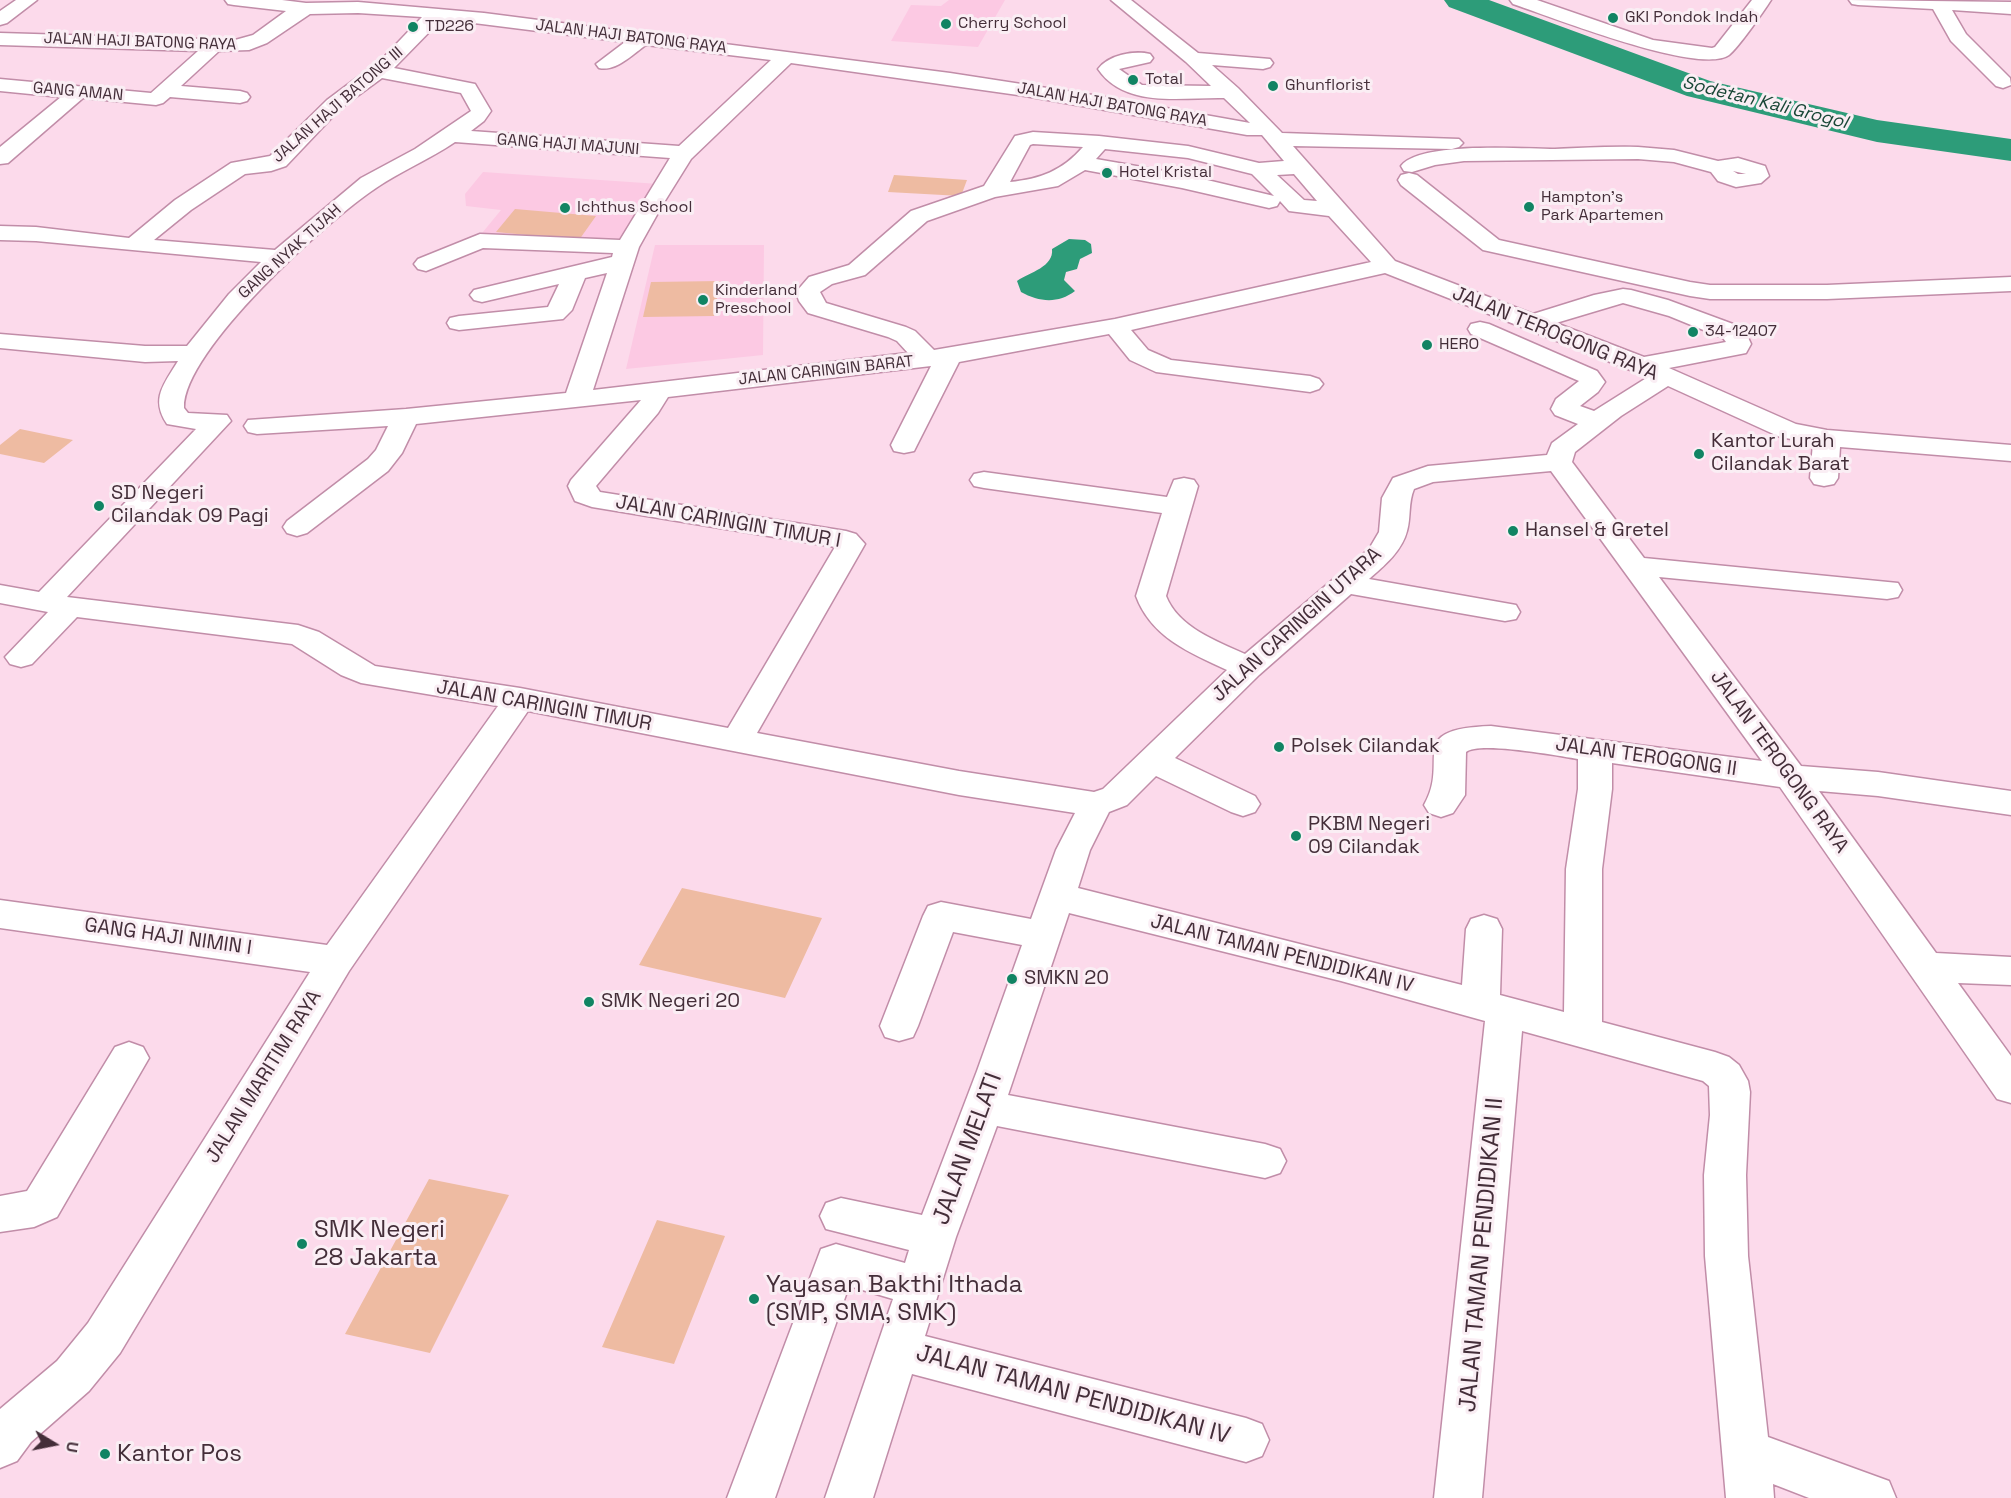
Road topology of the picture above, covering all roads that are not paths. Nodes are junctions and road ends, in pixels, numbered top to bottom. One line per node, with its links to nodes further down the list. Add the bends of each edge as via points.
1 (0, 0): 8 (street)
2 (234, 0): 10 (street)
3 (474, 0): 13 (street)
4 (1120, 0): 20 (street, JALAN TEROGONG RAYA)
5 (1519, 0): 6 (street, via 1650,45 1713,54 1722,51)
6 (1762, 0)
7 (1858, 0): 9 (street)
8 (26, 2): 14 (street)
9 (1939, 4): 11 (street); 24 (street, via 1958,37)
10 (304, 8): 12 (street, JALAN HAJI BATONG RAYA); 17 (street, JALAN HAJI BATONG RAYA, via 257,42)
11 (2011, 8)
12 (437, 14): 13 (street, JALAN HAJI BATONG RAYA); 23 (street, JALAN HAJI BATONG III)
13 (459, 15): 16 (street, JALAN HAJI BATONG RAYA)
14 (0, 20)
15 (0, 39): 17 (street, JALAN HAJI BATONG RAYA)
16 (642, 39): 18 (street, JALAN HAJI BATONG RAYA); 22 (street)
17 (214, 46): 28 (street)
18 (786, 57): 34 (street, JALAN HAJI BATONG RAYA, via 1083,98 1247,129); 35 (street)
19 (1143, 58): 27 (street, via 1114,63 1108,69 1131,88 1141,91)
20 (1193, 58): 21 (street); 27 (street, JALAN TEROGONG RAYA)
21 (1263, 63)
22 (606, 64)
23 (377, 71): 30 (street, GANG NYAK TIJAH, via 468,88 481,111); 45 (street, JALAN HAJI BATONG III, via 334,104 276,163 239,168)
24 (2003, 82)
25 (0, 85): 26 (street, GANG AMAN)
26 (79, 92): 28 (street, GANG AMAN); 36 (street)
27 (1231, 92): 34 (street, JALAN TEROGONG RAYA)
28 (160, 95): 29 (street, GANG AMAN)
29 (240, 97)
30 (451, 135): 35 (street, GANG HAJI MAJUNI); 46 (street, GANG NYAK TIJAH, via 369,183)
31 (1099, 142): 37 (street); 38 (street); 42 (street, via 1022,140)
32 (1487, 142): 34 (street)
33 (1229, 144): 38 (street, via 1196,138)
34 (1284, 147): 40 (street); 41 (street); 43 (street, JALAN TEROGONG RAYA)
35 (686, 153): 48 (street)
36 (0, 158)
37 (1082, 163): 38 (street); 42 (street, via 1054,181)
38 (1185, 166): 40 (street)
39 (1720, 168): 41 (street, via 1676,156 1636,153 1457,154)
40 (1258, 169): 43 (street, via 1297,206)
41 (1394, 169): 52 (street, via 1491,245 1699,291 1827,292)
42 (992, 191): 61 (street, via 920,216 862,267 851,274 819,281 808,292 817,308 906,336)
43 (1336, 210): 49 (street, JALAN TEROGONG RAYA)
44 (0, 233): 45 (street)
45 (134, 245): 46 (street)
46 (281, 257): 60 (street, GANG NYAK TIJAH, via 238,298)
47 (426, 264): 48 (street, via 480,241)
48 (622, 265): 50 (street); 66 (street)
49 (1388, 266): 54 (street, JALAN TEROGONG RAYA); 58 (street, JALAN CARINGIN BARAT)
50 (575, 273): 51 (street); 55 (street, via 560,310)
51 (528, 284): 53 (street); 55 (street)
52 (2011, 284)
53 (482, 295)
54 (1506, 312): 56 (street, JALAN TEROGONG RAYA); 68 (street, via 1480,329 1588,376 1592,382 1589,387 1564,409)
55 (518, 317): 57 (street)
56 (1534, 322): 62 (street, JALAN TEROGONG RAYA); 62 (street, via 1625,296 1711,324 1738,338 1737,348 1724,352)
57 (459, 323)
58 (1115, 326): 61 (street, JALAN CARINGIN BARAT); 64 (street, via 1139,355 1165,367)
59 (0, 341): 60 (street, via 145,354)
60 (194, 353): 81 (street, GANG NYAK TIJAH, via 172,394 173,415 181,420 218,421)
61 (939, 358): 65 (street, JALAN CARINGIN BARAT); 71 (street)
62 (1642, 365): 63 (street, JALAN TEROGONG RAYA)
63 (1666, 376): 68 (street, JALAN TEROGONG RAYA); 70 (street, via 1789,431)
64 (1310, 384)
65 (657, 390): 66 (street, JALAN CARINGIN BARAT); 86 (street, JALAN CARINGIN TIMUR I, via 656,399 585,480 582,492 592,499 846,540 851,544)
66 (577, 400): 67 (street, JALAN CARINGIN BARAT)
67 (406, 417): 69 (street, JALAN CARINGIN BARAT); 76 (street, via 378,465)
68 (1597, 422): 73 (street, JALAN TEROGONG RAYA, via 1562,449)
69 (257, 426)
70 (1827, 438): 72 (street); 74 (street)
71 (904, 445)
72 (2011, 453)
73 (1558, 462): 77 (street, JALAN TEROGONG RAYA); 78 (street, JALAN CARINGIN UTARA, via 1428,474 1403,484 1396,498 1393,532 1380,554)
74 (1824, 478)
75 (984, 480): 84 (street, via 1181,497 1151,596 1155,610 1167,624)
76 (297, 527)
77 (1635, 566): 79 (street); 89 (street, JALAN TEROGONG RAYA)
78 (1345, 584): 82 (street); 84 (street, JALAN CARINGIN UTARA)
79 (1887, 590)
80 (0, 594): 81 (street, JALAN CARINGIN TIMUR)
81 (58, 605): 83 (street); 85 (street, JALAN CARINGIN TIMUR, via 298,635 362,674)
82 (1505, 612)
83 (21, 657)
84 (1248, 668): 88 (street, JALAN CARINGIN UTARA)
85 (520, 699): 86 (street, JALAN CARINGIN TIMUR); 98 (street, JALAN MARITIM RAYA)
86 (736, 742): 91 (street, JALAN CARINGIN TIMUR)
87 (1595, 750): 89 (street, JALAN TEROGONG II); 93 (street, JALAN TEROGONG II, via 1508,738 1462,738 1450,748 1448,795); 103 (street, via 1595,789 1584,869)
88 (1151, 760): 91 (street, JALAN CARINGIN UTARA, via 1115,797); 92 (street)
89 (1791, 777): 90 (street, JALAN TEROGONG II, via 1878,784); 99 (street, JALAN TEROGONG RAYA)
90 (2011, 803)
91 (1096, 804): 94 (street, JALAN MELATI, via 1073,850)
92 (1243, 804)
93 (1441, 805)
94 (1059, 897): 97 (street, JALAN MELATI); 101 (street, JALAN TAMAN PENDIDIKAN IV)
95 (0, 914): 98 (street, GANG HAJI NIMIN I)
96 (1484, 929): 101 (street, JALAN TAMAN PENDIDIKAN II)
97 (1045, 936): 102 (street, via 941,916); 106 (street, JALAN MELATI)
98 (336, 961): 113 (street, JALAN MARITIM RAYA, via 104,1338 73,1376)
99 (1925, 967): 100 (street); 105 (street, JALAN TEROGONG RAYA)
100 (2011, 971)
101 (1493, 1009): 103 (street, JALAN TAMAN PENDIDIKAN IV); 118 (street, JALAN TAMAN PENDIDIKAN II)
102 (899, 1026)
103 (1583, 1033): 115 (street, JALAN TAMAN PENDIDIKAN IV, via 1715,1068 1725,1075 1730,1093 1725,1177 1728,1297)
104 (129, 1058): 108 (street, via 42,1204 34,1209)
105 (2011, 1087)
106 (984, 1107): 107 (street); 110 (street, JALAN MELATI)
107 (1265, 1161)
108 (0, 1214)
109 (841, 1216): 110 (street)
110 (935, 1237): 111 (street, JALAN MELATI)
111 (920, 1287): 112 (street, JALAN MELATI); 116 (street, via 837,1263)
112 (899, 1350): 114 (street, JALAN TAMAN PENDIDIKAN IV); 117 (street, JALAN MELATI)
113 (5, 1432)
114 (1246, 1440)
115 (1747, 1452): 119 (street); 120 (street)
116 (752, 1498)
117 (849, 1498)
118 (1458, 1498)
119 (1750, 1498)
120 (1872, 1498)

